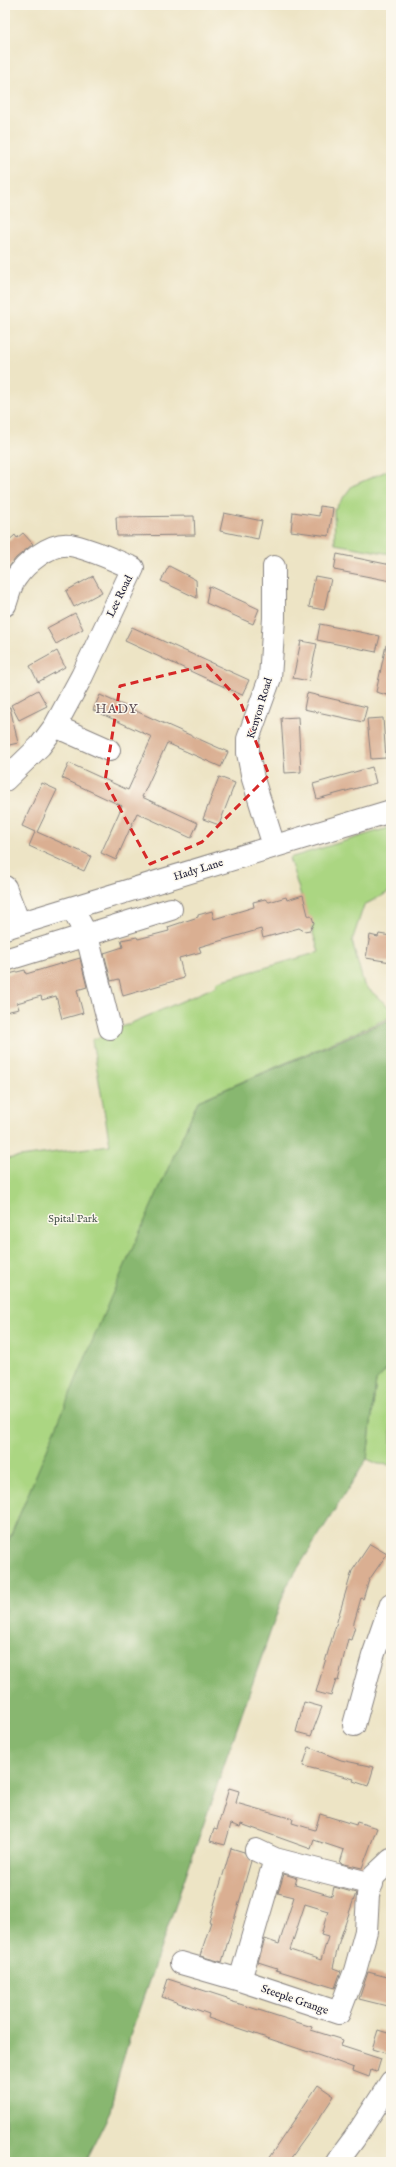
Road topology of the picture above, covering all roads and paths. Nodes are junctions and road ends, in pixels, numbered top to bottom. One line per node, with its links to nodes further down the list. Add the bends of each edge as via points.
1 (274, 567): 7 (street, Kenyon Road, via 270,678 248,739 248,753 253,779)
2 (5, 605): 3 (street, Lee Road, via 15,580 38,555 50,549 68,545 133,568 82,676)
3 (55, 726): 4 (street); 5 (street, Lee Road, via 40,746)
4 (109, 750)
5 (5, 780)
6 (391, 811): 7 (street, Hady Lane)
7 (274, 846): 9 (street, Hady Lane)
8 (5, 887): 11 (street)
9 (72, 908): 11 (street, Hady Lane); 12 (street)
10 (171, 909): 12 (street)
11 (12, 926)
12 (87, 936): 13 (street); 14 (street)
13 (5, 960)
14 (110, 1028)
15 (391, 1604): 16 (street, via 373,1656)
16 (354, 1725)
17 (391, 1860): 18 (street, Steeple Grange, via 374,1876)
18 (372, 1884): 20 (street, via 266,1855 250,1948); 20 (street, Steeple Grange, via 368,1895 366,1931 355,1971 339,2013)
19 (181, 1963): 20 (street)
20 (240, 1980)
21 (391, 2082): 22 (street)
22 (337, 2162)

